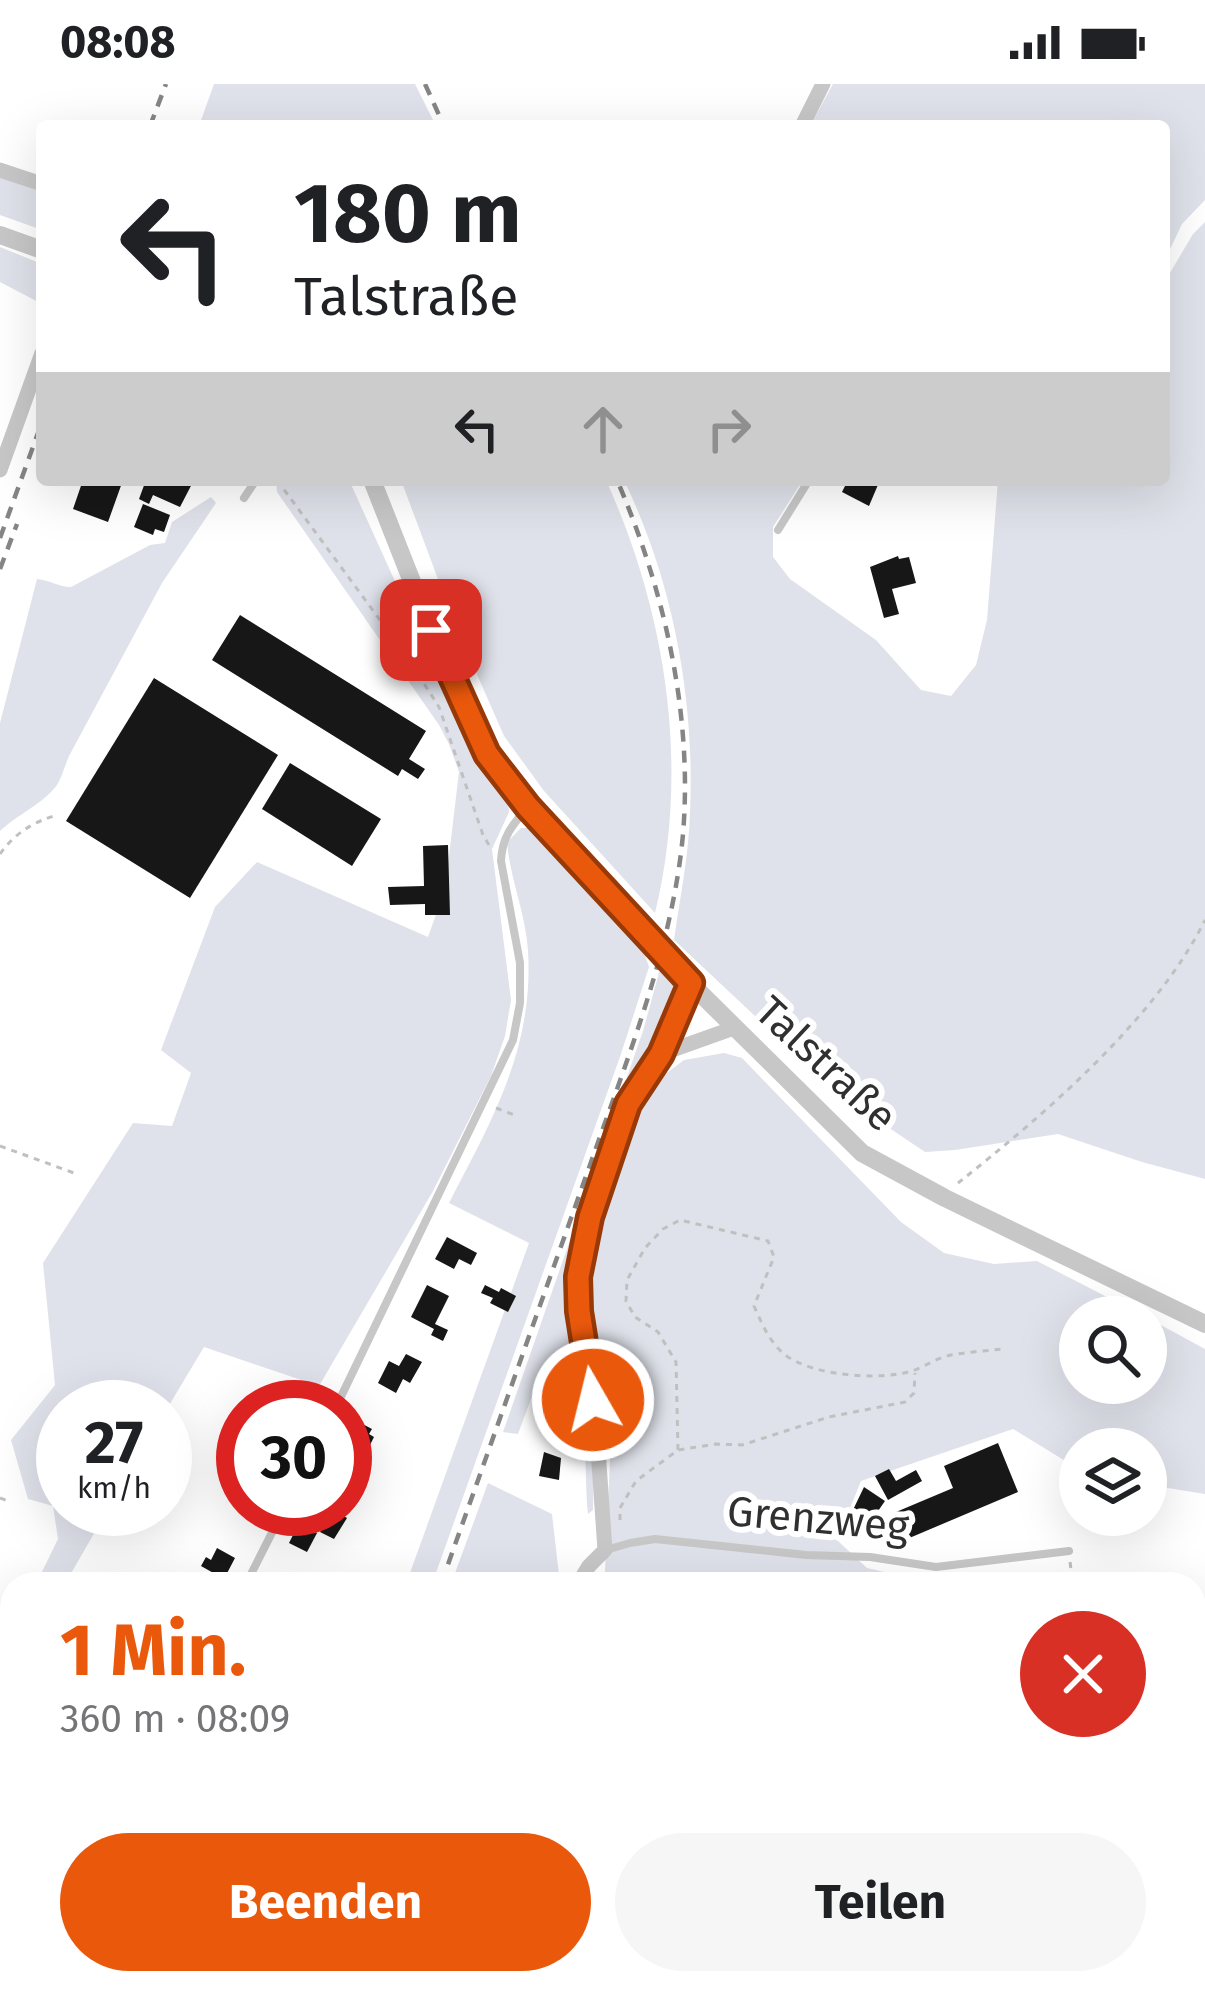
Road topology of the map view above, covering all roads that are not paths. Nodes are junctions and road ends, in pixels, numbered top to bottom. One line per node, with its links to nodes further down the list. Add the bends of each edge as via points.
1 (823, 84): 2 (street)
2 (805, 120)
3 (0, 170): 4 (street)
4 (36, 182)
5 (0, 235): 6 (street)
6 (36, 248)
7 (36, 370): 8 (street)
8 (0, 470)
9 (252, 486): 12 (lane)
10 (374, 486): 14 (street, Talstraße, via 469,718)
11 (805, 486): 13 (lane)
12 (244, 498)
13 (778, 530)
14 (528, 807): 15 (street, Talstraße); 19 (lane, via 501,845 520,963 513,1040)
15 (691, 983): 16 (street, Talstraße); 17 (street)
16 (734, 1028): 17 (street); 18 (street, Talstraße, via 862,1153)
17 (661, 1054): 21 (street, via 628,1104 578,1277)
18 (1205, 1324)
19 (349, 1380)
20 (270, 1536): 23 (lane)
21 (605, 1550): 22 (lane, Grenzweg, via 655,1540 936,1567); 24 (street)
22 (1069, 1551)
23 (252, 1572)
24 (586, 1572)

